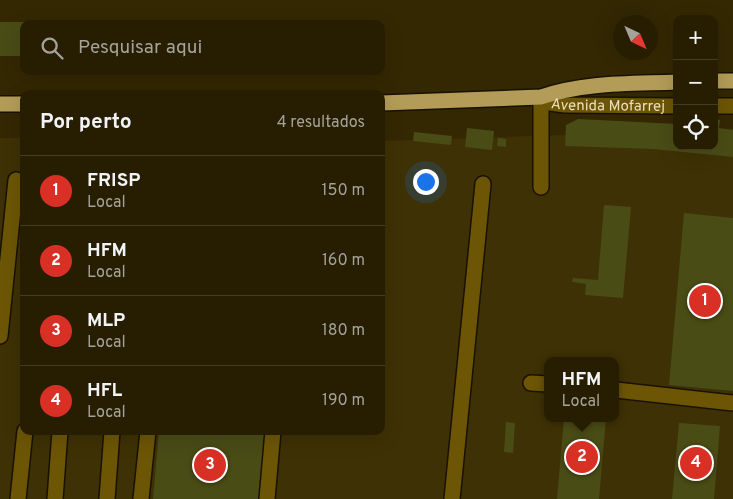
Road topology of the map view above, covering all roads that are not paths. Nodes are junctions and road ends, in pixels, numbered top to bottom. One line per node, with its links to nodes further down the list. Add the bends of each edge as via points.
1 (718, 81): 2 (highway)
2 (733, 81)
3 (673, 82): 4 (highway, via 564,89)
4 (541, 97): 5 (highway); 8 (street, Avenida Mofarrej, via 550,103 565,105); 13 (street)
5 (385, 103)
6 (0, 104): 7 (highway)
7 (20, 104)
8 (673, 106)
9 (718, 106): 10 (street)
10 (733, 106)
11 (16, 180): 14 (street)
12 (483, 184): 29 (street)
13 (540, 187)
14 (0, 336)
15 (531, 383): 16 (street)
16 (544, 384)
17 (619, 390): 18 (street)
18 (733, 403)
19 (25, 435): 24 (street)
20 (60, 435): 25 (street)
21 (112, 435): 26 (street)
22 (148, 435): 27 (street)
23 (273, 435): 28 (street)
24 (18, 499)
25 (55, 499)
26 (107, 499)
27 (140, 499)
28 (267, 499)
29 (452, 499)

